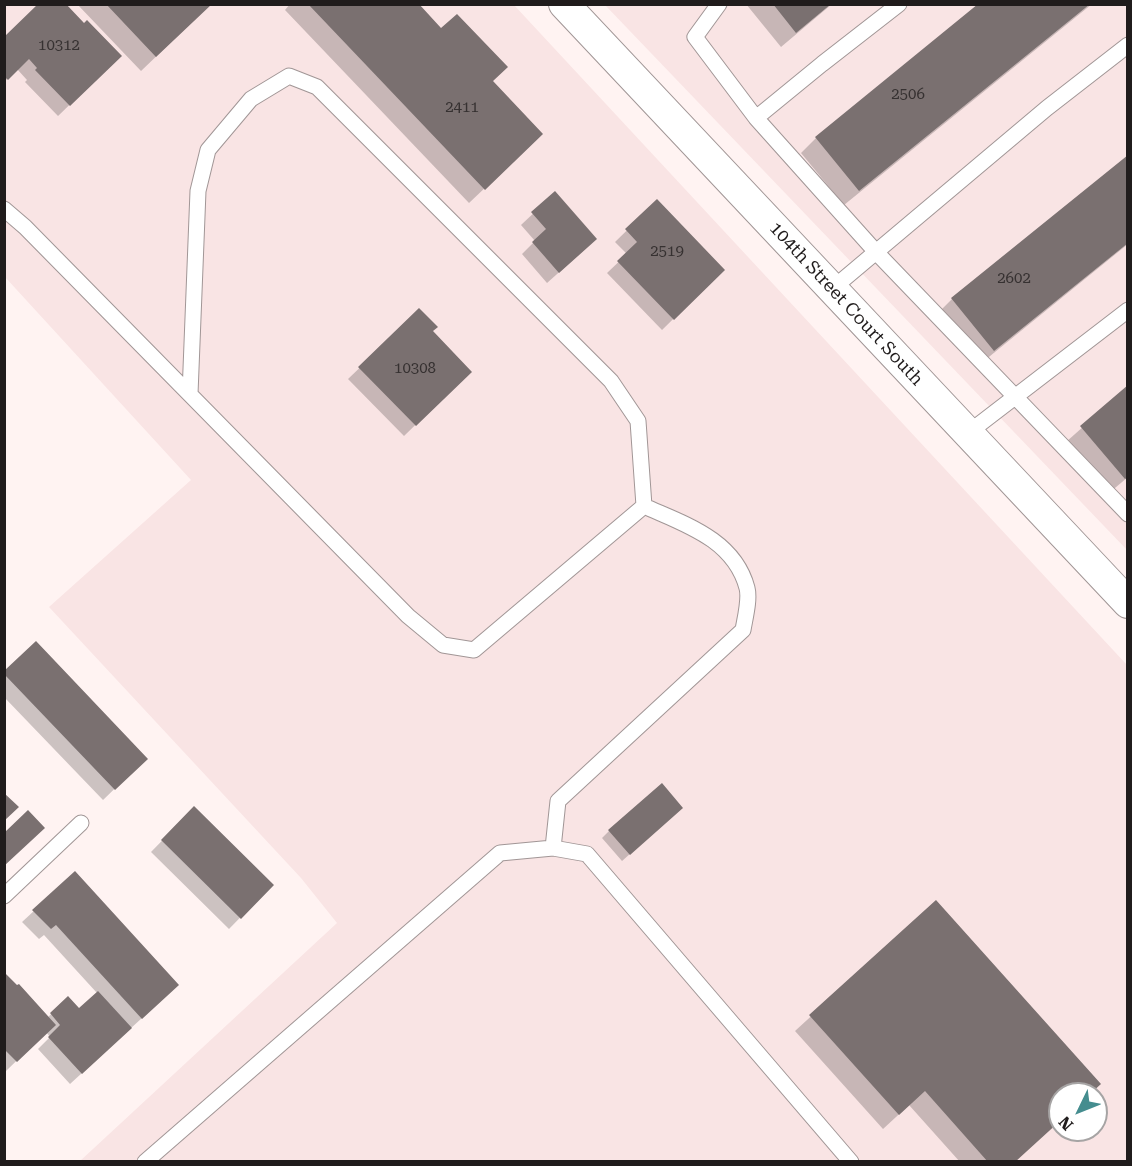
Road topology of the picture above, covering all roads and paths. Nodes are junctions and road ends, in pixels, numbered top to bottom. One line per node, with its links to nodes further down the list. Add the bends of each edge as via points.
1 (564, 4): 8 (street, 104th Street Court South)
2 (719, 4): 5 (lane, via 695,38)
3 (899, 4): 5 (lane)
4 (1128, 45): 7 (lane)
5 (756, 118): 7 (lane)
6 (4, 209): 10 (lane)
7 (876, 252): 8 (lane); 11 (lane)
8 (832, 289): 12 (street, 104th Street Court South)
9 (1128, 310): 11 (lane)
10 (190, 394): 13 (lane, via 408,616 443,645 474,650); 13 (lane, via 198,191 208,150 251,99 289,76 316,87 610,381 638,421)
11 (1015, 397): 12 (lane); 14 (lane)
12 (968, 433): 15 (street, 104th Street Court South)
13 (644, 506): 17 (lane, via 708,535 734,560 747,589 743,630 558,801)
14 (1128, 514)
15 (1128, 603)
16 (81, 823): 18 (lane)
17 (553, 848): 19 (lane, via 500,853); 20 (lane, via 587,854)
18 (4, 896)
19 (145, 1161)
20 (851, 1161)

